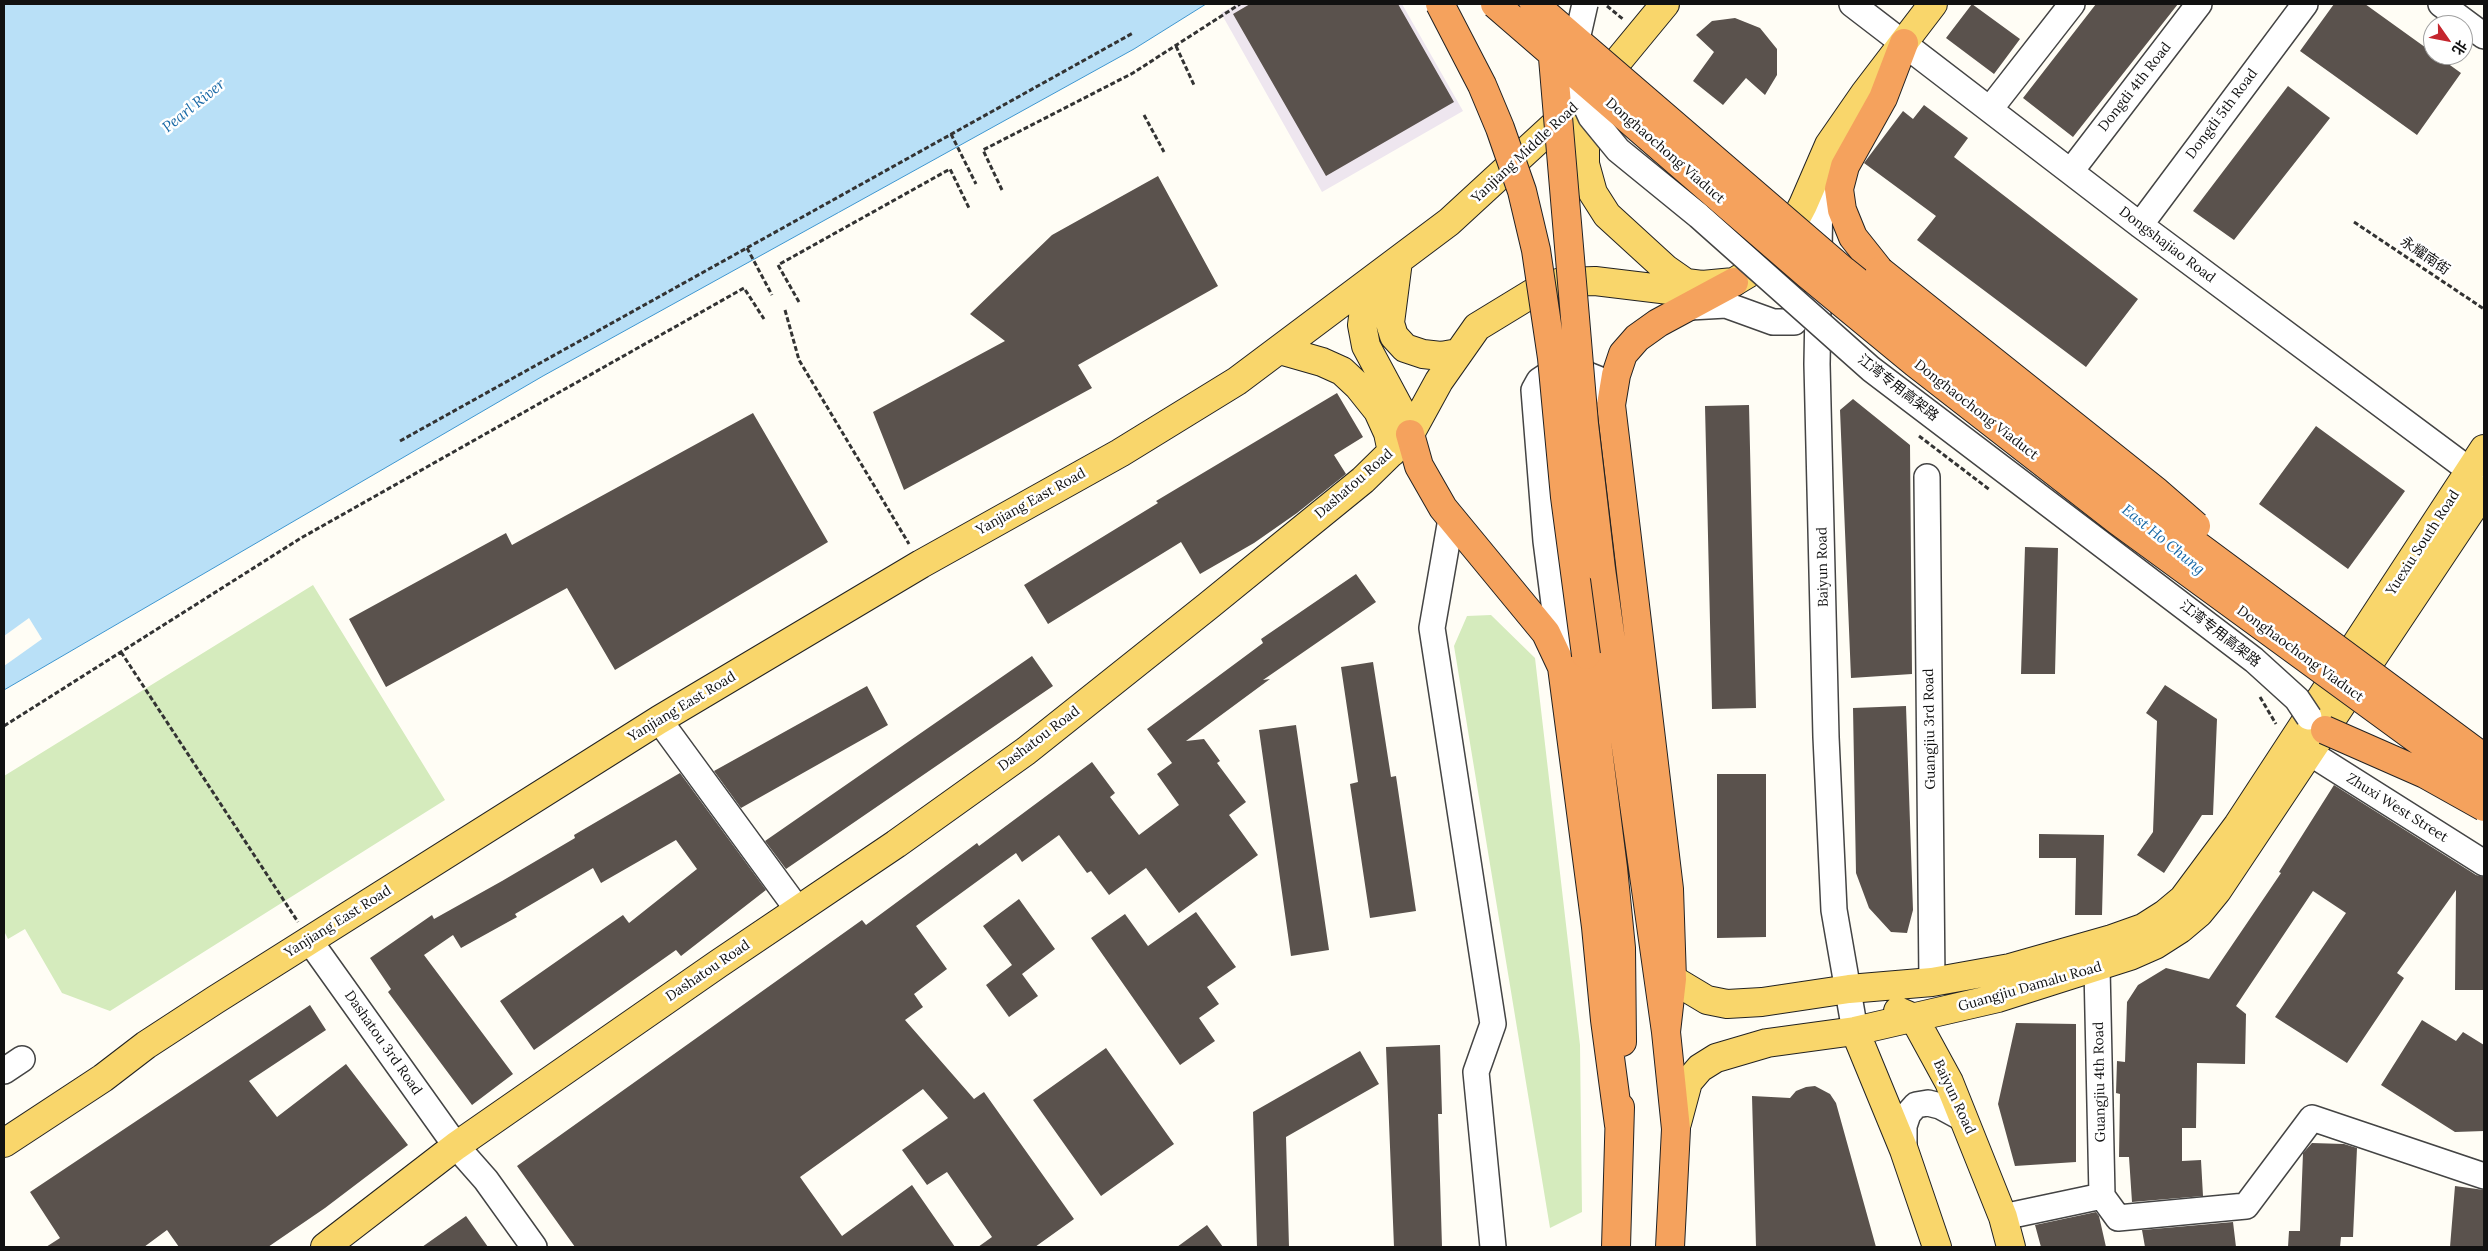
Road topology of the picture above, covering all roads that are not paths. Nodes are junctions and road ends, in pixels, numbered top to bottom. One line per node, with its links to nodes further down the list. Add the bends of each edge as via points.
1 (1440, 4): 52 (highway, bridge, via 1475,70 1522,191 1548,326 1565,497 1621,948)
2 (1495, 4): 38 (highway, Donghaochong Viaduct, bridge, via 1807,274 1915,363 2140,538 2422,743)
3 (1534, 4): 32 (highway, Donghaochong Viaduct, bridge, via 1844,270 2059,443)
4 (1542, 4): 43 (highway, bridge, via 1552,42 1556,80 1584,424 1601,569)
5 (1585, 4): 35 (street, 江湾专用高架路, bridge, via 1575,48 1581,96 1591,117 1618,150 1699,216 1872,368 2254,660 2297,699)
6 (1665, 4): 15 (main road, Yanjiang Middle Road)
7 (1852, 4): 14 (street, Dongshajiao Road)
8 (1933, 4): 14 (main road)
9 (2072, 4): 16 (street)
10 (2199, 4): 18 (street, Dongdi 4th Road)
11 (2305, 4): 19 (street, Dongdi 5th Road)
12 (2442, 4): 13 (street)
13 (2484, 36)
14 (1904, 43): 16 (street, Dongshajiao Road); 17 (main road); 32 (highway, bridge, via 1883,98 1844,166 1838,189 1853,237 1880,271 2158,492)
15 (1600, 84): 20 (main road, Yanjiang Middle Road, via 1449,222); 21 (main road, via 1585,132 1585,164 1594,193 1607,215 1686,283)
16 (1990, 109): 18 (street, Dongshajiao Road)
17 (1830, 145): 21 (main road, via 1782,244 1764,264); 23 (street, Baiyun Road, via 1820,193)
18 (2070, 171): 19 (street, Dongshajiao Road)
19 (2140, 225): 29 (street, Dongshajiao Road)
20 (1398, 261): 22 (main road, Yanjiang Middle Road); 26 (main road, via 1390,323 1394,336 1405,348 1423,354 1441,356)
21 (1734, 282): 24 (highway); 26 (main road, Dashatou Road, via 1686,292 1595,281 1562,282 1536,291 1478,327)
22 (1367, 285): 25 (main road, Yanjiang East Road); 28 (main road, via 1362,325 1366,346 1403,415)
23 (1819, 296): 24 (street, via 1794,322 1773,322 1726,306); 47 (street, Baiyun Road, via 1817,364 1826,737 1834,910)
24 (1690, 307): 27 (highway, via 1658,323 1637,338 1623,354)
25 (1280, 350): 28 (main road, via 1322,362 1342,372 1378,411 1388,433); 34 (main road, Yanjiang East Road, via 1237,381 1120,453 921,564)
26 (1458, 353): 28 (main road, Dashatou Road)
27 (1611, 405): 33 (street, via 1606,388 1598,379 1588,375 1545,377 1538,381 1534,390 1546,541); 45 (highway, via 1669,889)
28 (1401, 443): 31 (highway, via 1419,466); 41 (main road, Dashatou Road, via 1363,480 1026,751)
29 (2481, 473): 32 (main road, Yuexiu South Road)
30 (1927, 477): 46 (street, Guangjiu 3rd Road)
31 (1450, 519): 33 (highway, via 1540,626); 63 (street, via 1432,628 1493,1024 1476,1072)
32 (2363, 648): 35 (main road, Yuexiu South Road, bridge); 37 (highway, Donghaochong Viaduct, bridge)
33 (1562, 667): 52 (highway)
34 (659, 720): 41 (street); 42 (main road, Yanjiang East Road)
35 (2317, 724): 36 (main road, Guangjiu Damalu Road); 39 (highway, bridge, via 2425,774); 46 (main road, Guangjiu Damalu Road, via 2183,899 2165,914 2143,928 2080,949 2010,968)
36 (2310, 753): 40 (street, Zhuxi West Street); 44 (main road, Guangjiu Damalu Road, via 2199,913 2155,945)
37 (2484, 758)
38 (2484, 782)
39 (2484, 807)
40 (2484, 863)
41 (798, 910): 55 (main road, Dashatou Road)
42 (309, 940): 54 (main road, Yanjiang East Road, via 206,1005); 55 (street, Dashatou 3rd Road)
43 (1654, 958): 45 (main road, Guangjiu Damalu Road); 50 (highway)
44 (2097, 968): 48 (main road, Guangjiu Damalu Road, via 1998,998); 58 (street, Guangjiu 4th Road)
45 (1672, 979): 47 (main road, Guangjiu Damalu Road, via 1706,1000 1727,1004); 50 (highway)
46 (1932, 982): 47 (main road, Guangjiu Damalu Road)
47 (1849, 989): 48 (main road); 49 (street, Baiyun Road)
48 (1914, 1018): 49 (main road, Guangjiu Damalu Road); 51 (main road, Baiyun Road)
49 (1855, 1031): 53 (main road, Guangjiu Damalu Road, via 1767,1044 1716,1058 1700,1068 1688,1082); 56 (main road, Baiyun Road)
50 (1666, 1032): 53 (highway)
51 (1964, 1119): 56 (street, via 1940,1106 1916,1105 1904,1126); 59 (main road, Baiyun Road)
52 (1619, 1125): 64 (highway)
53 (1676, 1129): 65 (highway)
54 (4, 1143)
55 (456, 1146): 60 (main road, Dashatou Road); 61 (street, Dashatou 3rd Road, via 474,1190); 62 (street, Dashatou 3rd Road, via 486,1180)
56 (1904, 1150): 66 (main road, Baiyun Road)
57 (2484, 1176): 58 (street, via 2312,1118 2246,1206 2118,1218)
58 (2102, 1196): 59 (street)
59 (2003, 1218): 67 (main road, Baiyun Road)
60 (325, 1247)
61 (515, 1247)
62 (534, 1247)
63 (1493, 1247)
64 (1616, 1247)
65 (1670, 1247)
66 (1937, 1247)
67 (2011, 1247)

